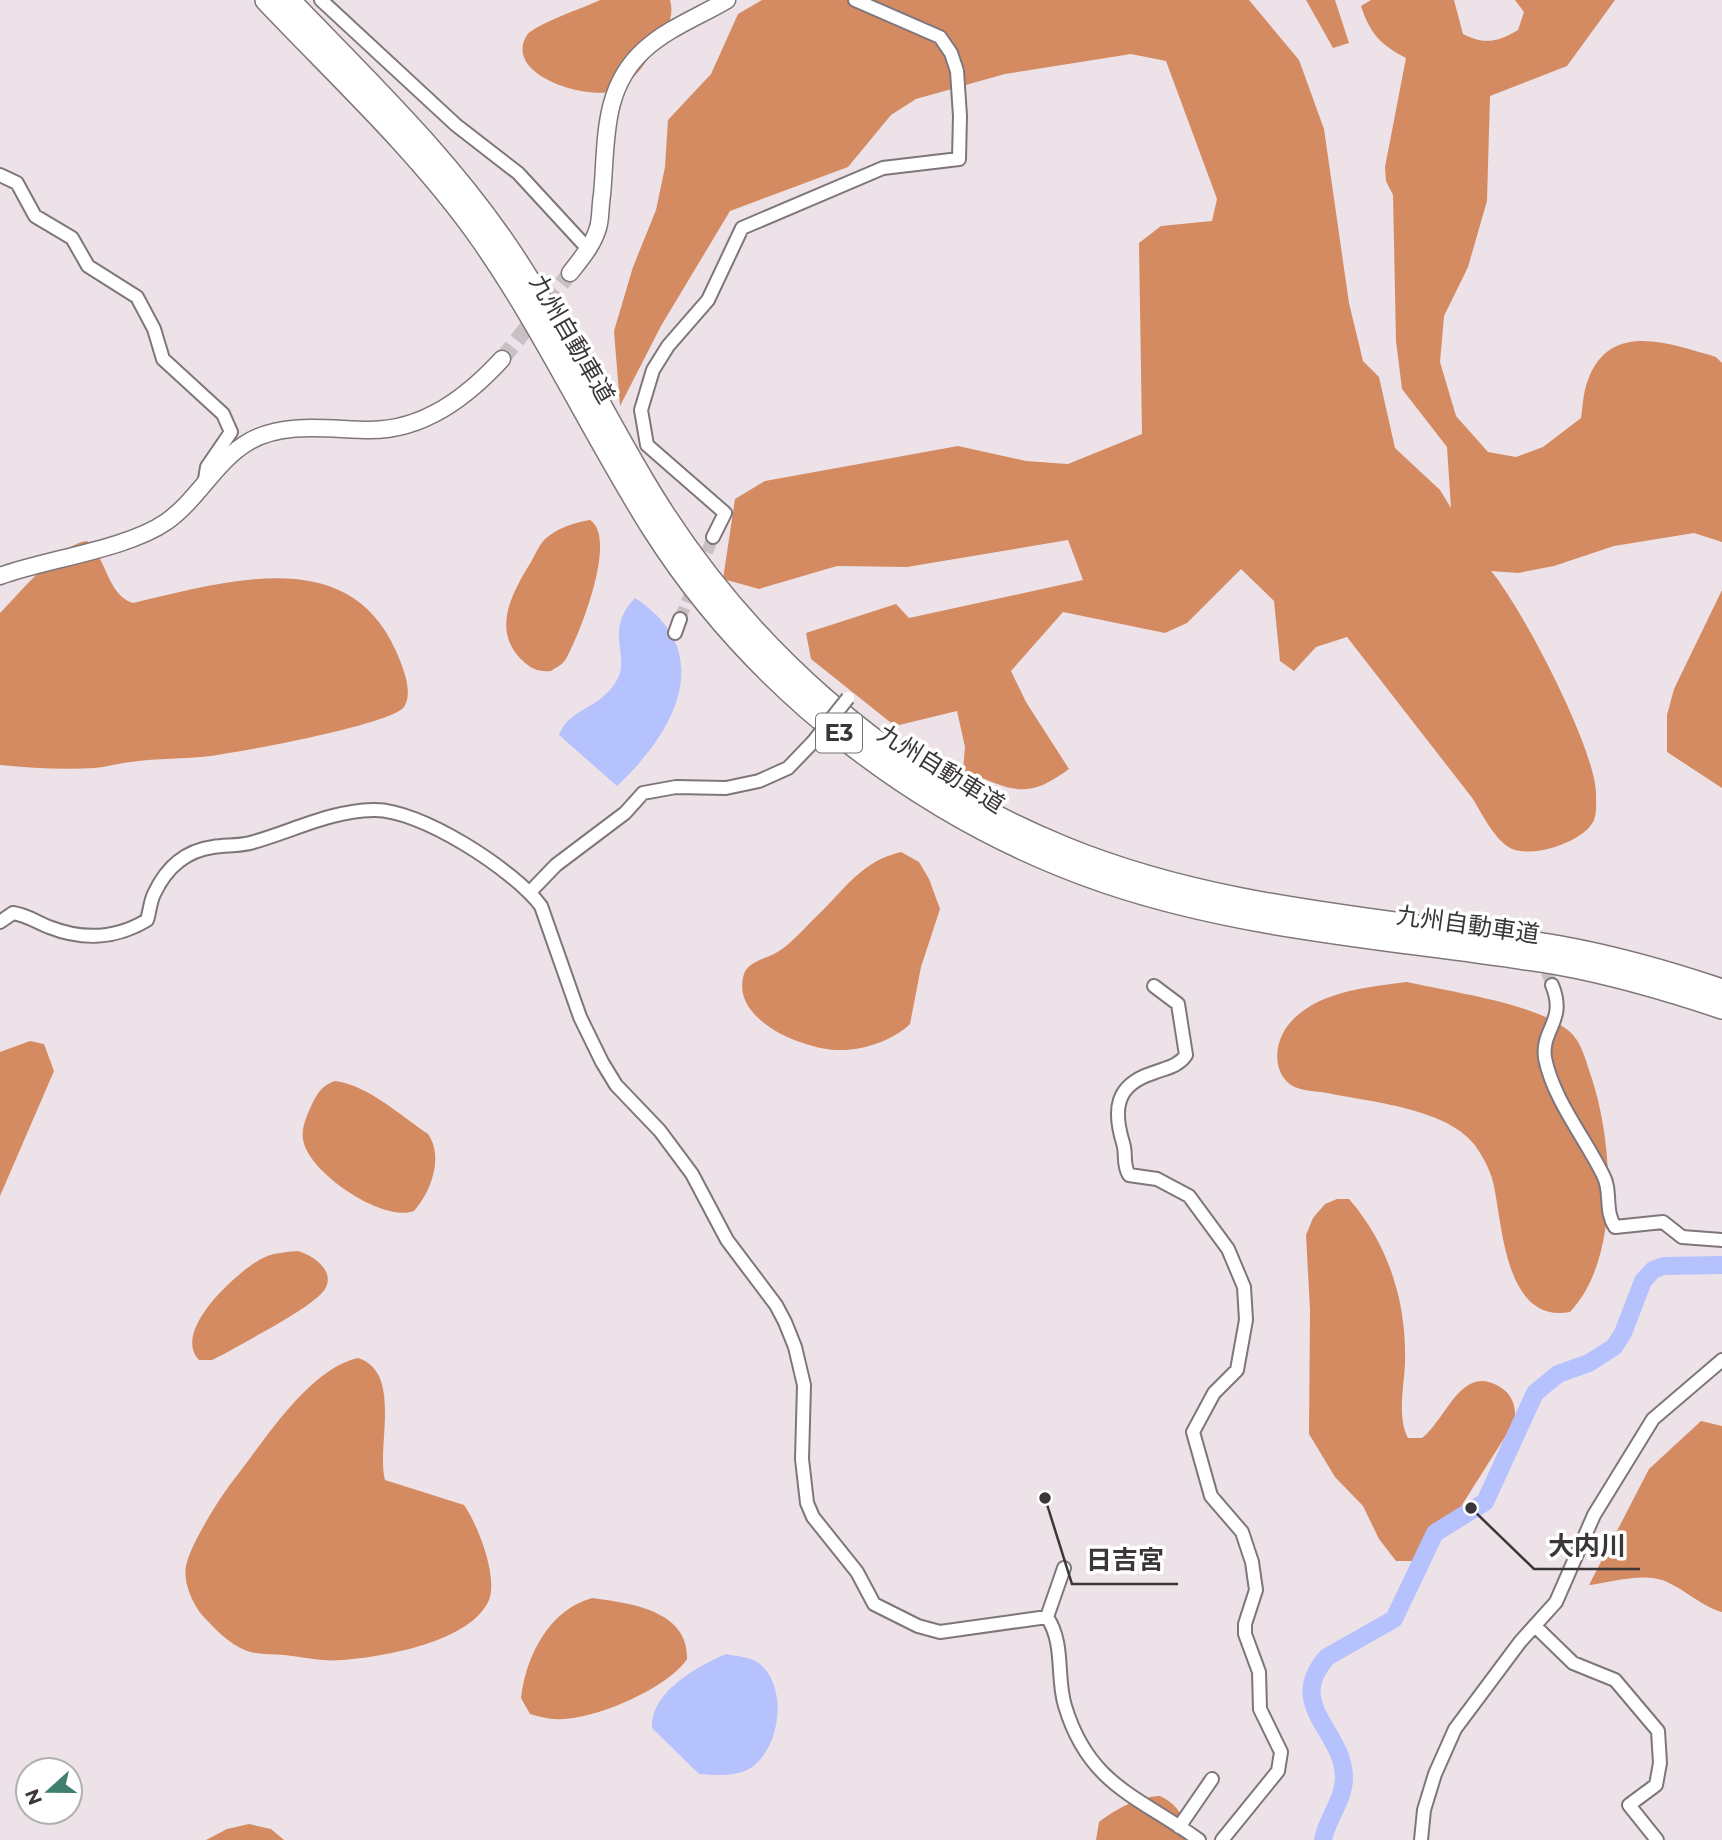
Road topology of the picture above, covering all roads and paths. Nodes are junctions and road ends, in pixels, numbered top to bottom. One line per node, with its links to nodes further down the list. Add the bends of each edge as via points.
1 (266, 0): 21 (highway, 九州自動車道 / E3, via 416,158 474,229 532,318 656,534 712,608 815,714 896,776 984,828 1050,860 1151,896 1279,925 1562,965 1628,978)
2 (289, 0): 20 (highway, 九州自動車道 / E3, via 428,146 489,222 562,336 644,482 719,590 821,697 909,763 960,796 1061,847 1183,887 1279,908 1563,947)
3 (321, 0): 7 (street, via 456,125 517,173)
4 (727, 0): 7 (street, via 652,44 618,83 606,129 599,226)
5 (855, 0): 11 (street, via 940,37 951,53 957,71 959,159 883,168 742,228 708,300 653,370 641,410 647,445 725,513)
6 (0, 175): 10 (street, via 17,183 35,216 72,238 88,266 137,298 163,359 223,414 231,432 207,467)
7 (589, 250): 8 (street)
8 (570, 273)
9 (502, 359): 10 (street, via 455,403 426,417 400,427 303,428 260,437 241,448)
10 (204, 485): 12 (street, via 166,522 149,531)
11 (713, 537)
12 (0, 576)
13 (680, 620): 14 (street)
14 (675, 633)
15 (848, 698): 16 (street, bridge, via 788,768 760,782 726,788 676,787 643,793 625,813 556,864)
16 (530, 892): 17 (street, via 458,840 423,823 375,809 321,818 247,844 192,850 174,863 152,896 147,920 132,929 79,937 25,915 13,913); 25 (street, via 541,906 601,1062 692,1174 727,1240 776,1305 795,1347 804,1385 802,1459 807,1503 857,1572 874,1604 940,1632)
17 (0, 922)
18 (1552, 985): 22 (street, via 1559,1001 1545,1054 1549,1074 1606,1179 1608,1216 1615,1227 1662,1222 1682,1237)
19 (1154, 986): 30 (street, via 1178,1004 1186,1055 1173,1067 1144,1076 1123,1095 1115,1115 1125,1147 1124,1164 1129,1175 1157,1179 1196,1203 1232,1256 1246,1301 1237,1370 1214,1393 1194,1432 1211,1496 1242,1532 1249,1551 1256,1590 1245,1633 1259,1672 1260,1709 1281,1757 1270,1783)
20 (1722, 990)
21 (1722, 1008)
22 (1722, 1240)
23 (1722, 1360): 26 (street, via 1653,1419 1594,1516 1556,1602)
24 (1064, 1568): 25 (street)
25 (1047, 1617): 28 (street, via 1061,1662 1064,1704 1079,1741 1116,1787)
26 (1535, 1626): 31 (street, via 1455,1729 1428,1798); 32 (street, via 1573,1663 1615,1680 1658,1731 1656,1784 1629,1805)
27 (1212, 1779): 28 (street)
28 (1179, 1827): 29 (street)
29 (1199, 1840)
30 (1222, 1840)
31 (1421, 1840)
32 (1657, 1840)

